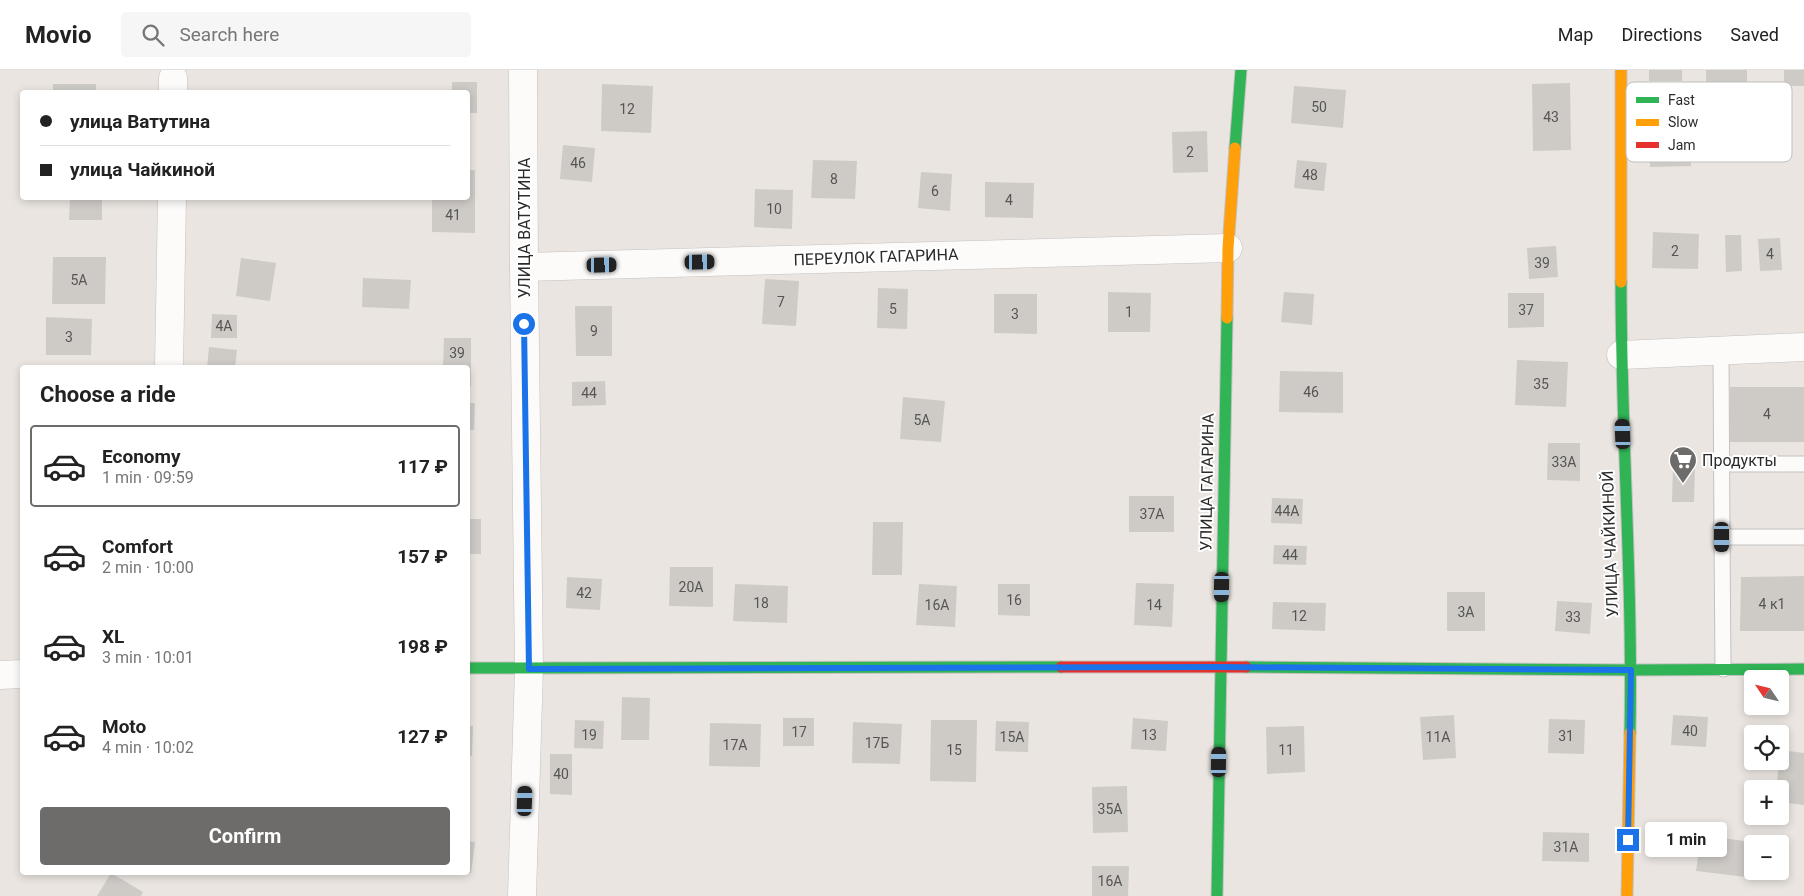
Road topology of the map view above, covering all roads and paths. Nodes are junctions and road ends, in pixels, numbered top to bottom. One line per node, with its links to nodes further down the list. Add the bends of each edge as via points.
1 (523, 70): 6 (street, УЛИЦА ВАТУТИНА)
2 (1241, 70): 5 (street, УЛИЦА ГАГАРИНА)
3 (1621, 70): 9 (street, УЛИЦА ЧАЙКИНОЙ)
4 (172, 200): 10 (street)
5 (1228, 248): 6 (street, ПЕРЕУЛОК ГАГАРИНА); 15 (street, УЛИЦА ГАГАРИНА)
6 (524, 267): 17 (street, УЛИЦА ВАТУТИНА)
7 (1804, 347): 8 (street)
8 (1721, 351): 9 (street); 11 (lane)
9 (1620, 355): 19 (street, УЛИЦА ЧАЙКИНОЙ)
10 (169, 365)
11 (1722, 464): 12 (lane); 13 (lane)
12 (1804, 464)
13 (1722, 537): 14 (lane); 20 (lane)
14 (1804, 537)
15 (1220, 667): 17 (street); 19 (street); 24 (street, УЛИЦА ГАГАРИНА)
16 (470, 668): 17 (street)
17 (529, 669): 23 (street, УЛИЦА ВАТУТИНА)
18 (1804, 669): 20 (street)
19 (1631, 670): 20 (street); 25 (street, УЛИЦА ЧАЙКИНОЙ)
20 (1723, 670)
21 (20, 674): 22 (street)
22 (0, 675)
23 (522, 896)
24 (1217, 896)
25 (1627, 896)

